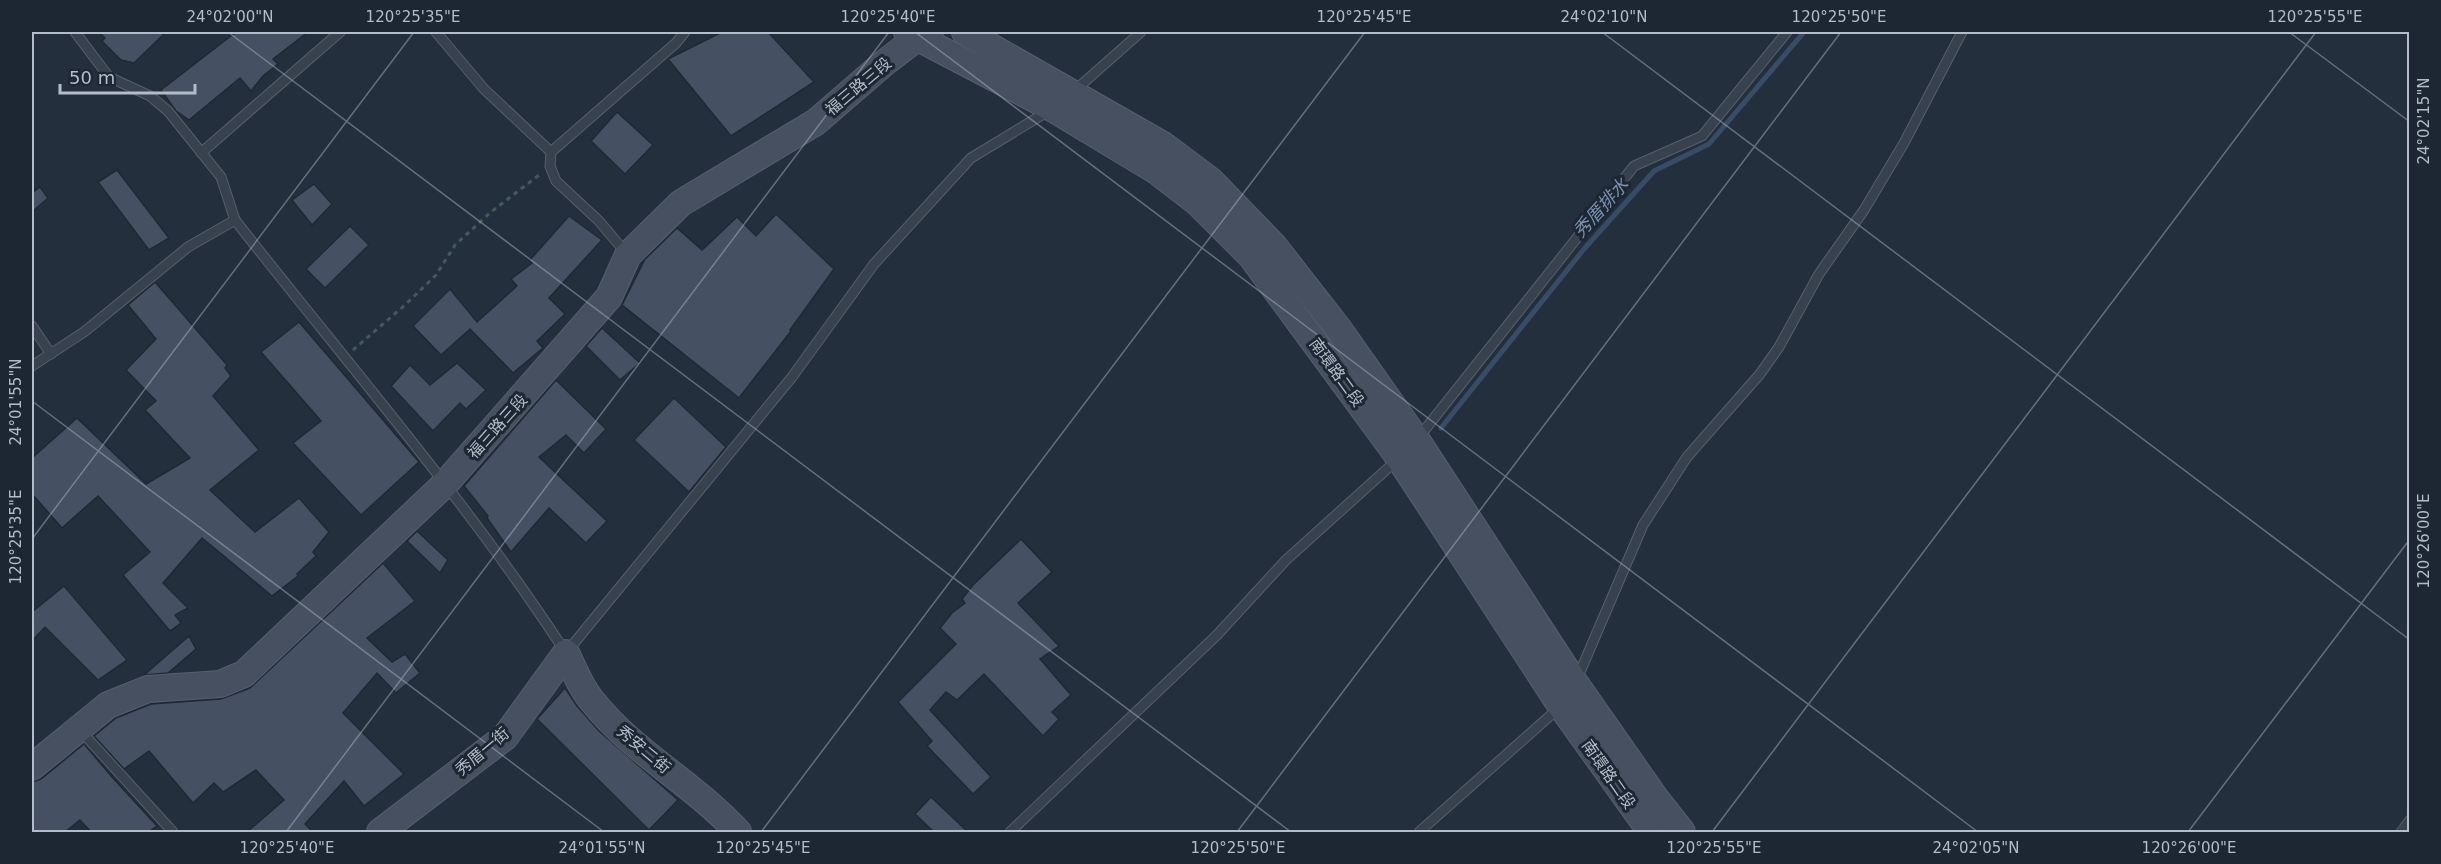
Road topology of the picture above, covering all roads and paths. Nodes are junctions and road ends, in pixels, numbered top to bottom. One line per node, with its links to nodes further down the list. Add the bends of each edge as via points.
1 (75, 32): 12 (lane, via 109,77 150,96 168,111)
2 (340, 32): 12 (lane)
3 (435, 32): 11 (lane, via 484,89)
4 (685, 32): 11 (lane)
5 (965, 32): 10 (street, 南環路二段)
6 (1141, 32): 10 (lane)
7 (1787, 32): 20 (lane, via 1702,136 1634,166)
8 (1962, 32): 23 (lane, via 1904,143 1819,274 1779,347 1687,457 1643,525)
9 (918, 34): 10 (street, 南環路二段); 15 (street, 福三路三段, via 816,122 681,203)
10 (1063, 100): 20 (street, 南環路二段, via 1198,203 1251,256); 22 (lane, via 971,158 874,264 792,377)
11 (551, 152): 13 (lane)
12 (201, 153): 14 (lane, via 221,177)
13 (550, 166): 15 (lane, via 556,181); 18 (path, via 455,245 436,275)
14 (234, 220): 17 (lane, via 188,247); 18 (lane)
15 (628, 255): 21 (street, 福三路三段, via 609,297)
16 (32, 327): 17 (lane)
17 (51, 354): 19 (lane)
18 (343, 358): 21 (lane)
19 (32, 366)
20 (1408, 449): 23 (street, 南環路二段); 30 (lane, via 1286,560 1217,635)
21 (445, 484): 22 (lane); 24 (street, 福三路三段, via 244,674 220,684 148,689 108,705)
22 (566, 653): 28 (street, 秀厝一街, via 505,737); 29 (street, 秀安二街, via 591,701)
23 (1568, 694): 31 (lane); 32 (street, 南環路二段); 33 (street, 南環路二段)
24 (78, 728): 25 (street, 福三路三段); 27 (lane)
25 (32, 767)
26 (2409, 820): 34 (lane)
27 (173, 832)
28 (380, 832)
29 (738, 832)
30 (1010, 832)
31 (1419, 832)
32 (1651, 832)
33 (1682, 832)
34 (2401, 832)

